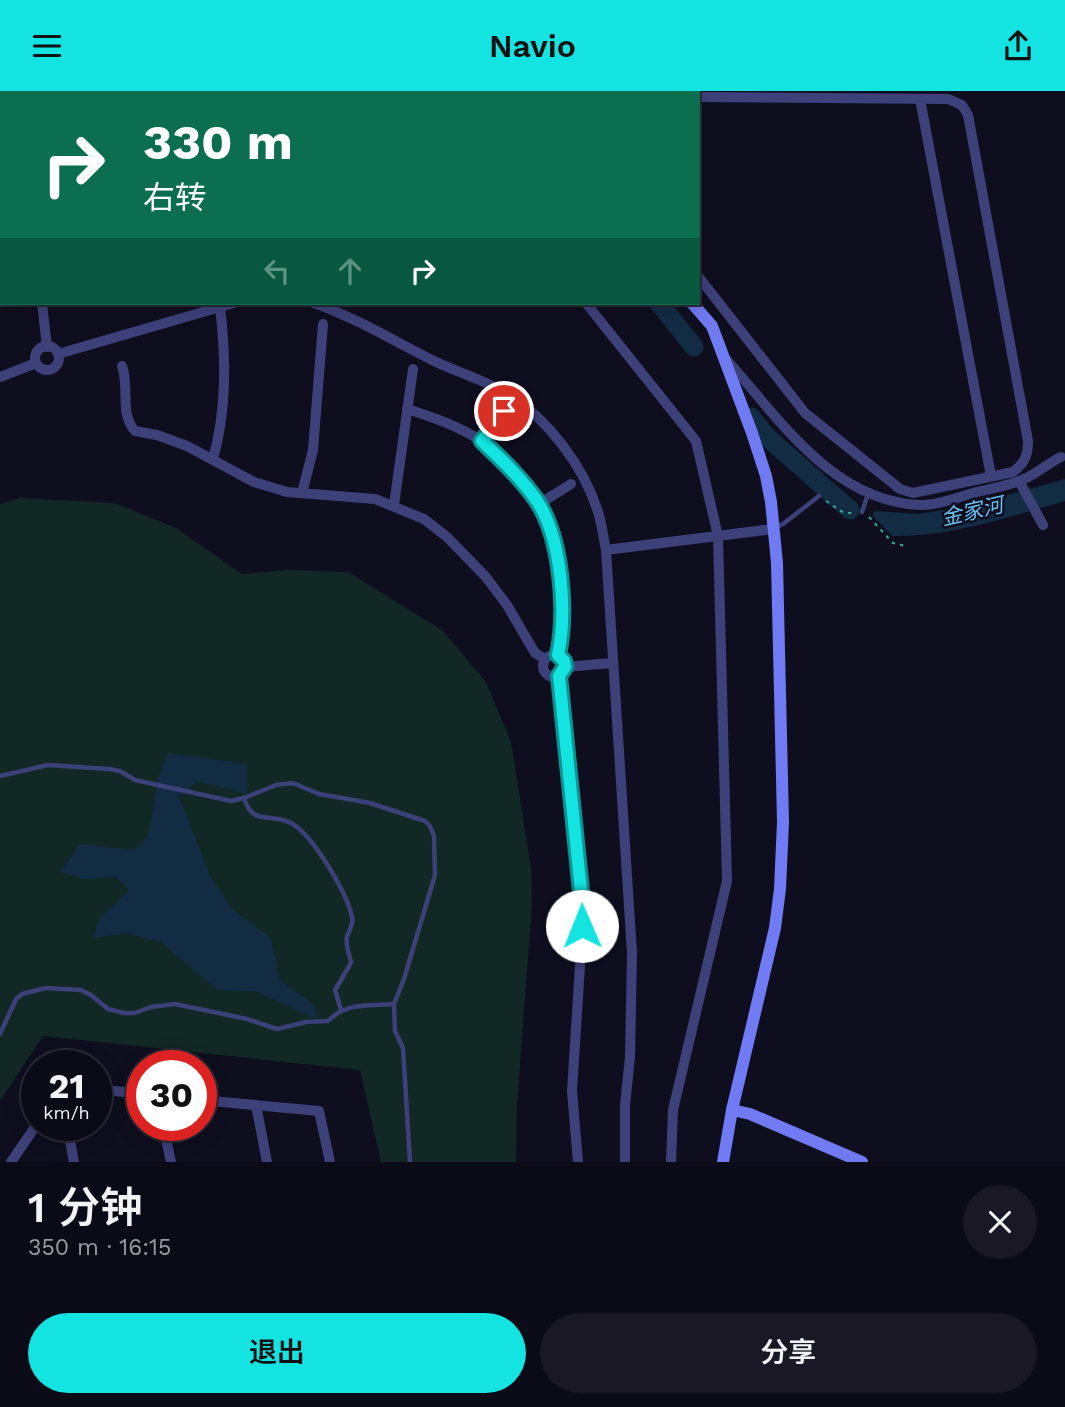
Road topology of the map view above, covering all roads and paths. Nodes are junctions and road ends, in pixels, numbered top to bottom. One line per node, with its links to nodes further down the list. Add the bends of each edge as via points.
1 (700, 97): 2 (street)
2 (920, 99): 25 (street); 25 (street, via 956,101 968,115 1028,441 1022,465 1013,472)
3 (700, 279): 10 (street)
4 (42, 305): 13 (street)
5 (225, 305): 9 (street)
6 (320, 305): 38 (street, via 510,395 530,411 578,469 597,509)
7 (588, 305): 36 (street, via 696,441)
8 (694, 305): 12 (street)
9 (220, 306): 14 (street); 24 (street, via 224,388)
10 (727, 313): 12 (street); 25 (street, via 806,413 900,489 913,493)
11 (323, 324): 28 (street, via 313,450)
12 (712, 326): 15 (street)
13 (47, 347): 14 (street); 16 (street, via 36,353)
14 (58, 354): 16 (street, via 52,370 43,370)
15 (723, 356): 29 (street, via 819,461); 35 (street, via 766,476)
16 (36, 363): 19 (street)
17 (121, 366): 24 (street, via 126,419 135,431 157,435)
18 (413, 369): 20 (street)
19 (0, 377)
20 (407, 409): 22 (street); 32 (street)
21 (504, 411): 22 (street)
22 (482, 441): 31 (street, via 515,472)
23 (1061, 457): 27 (street)
24 (213, 459): 28 (street, via 254,482)
25 (991, 476)
26 (571, 484): 31 (street)
27 (1021, 485): 29 (street, via 923,505); 34 (street)
28 (302, 493): 32 (street)
29 (868, 494): 33 (lane)
30 (819, 496): 33 (path, via 844,513); 35 (lane)
31 (539, 504): 39 (street, via 555,545 562,634)
32 (394, 505): 40 (street, via 424,519 447,537 485,576 536,653)
33 (862, 512): 37 (path, via 893,543)
34 (1043, 525)
35 (773, 529): 36 (street); 50 (street, via 783,822 780,890)
36 (718, 536): 38 (street); 62 (street, via 727,881 673,1110)
37 (905, 546)
38 (606, 550): 41 (street)
39 (558, 655): 40 (street); 42 (street, via 564,661)
40 (545, 659): 42 (street, via 543,672 549,677)
41 (612, 663): 42 (street); 61 (street, via 632,953)
42 (562, 672): 60 (street, via 582,901 572,1091)
43 (0, 776): 44 (lane, via 48,765 109,769 139,781 231,801)
44 (244, 799): 45 (lane, via 293,783 319,794 401,811 430,826 435,875); 46 (lane, via 254,815 300,829 335,877 353,921 346,942 351,963 335,990)
45 (394, 1004): 46 (lane); 59 (lane, via 396,1034 403,1048)
46 (341, 1010): 47 (lane, via 328,1021 277,1029 175,1004 135,1013 113,1011 81,990 46,988 16,999)
47 (0, 1034)
48 (217, 1101): 49 (street)
49 (256, 1105): 57 (street); 58 (street, via 319,1111)
50 (732, 1110): 63 (street); 64 (street)
51 (25, 1141): 54 (street)
52 (70, 1141): 55 (street)
53 (166, 1141): 56 (street)
54 (10, 1162)
55 (74, 1162)
56 (171, 1162)
57 (267, 1162)
58 (330, 1162)
59 (410, 1162)
60 (578, 1162)
61 (625, 1162)
62 (671, 1162)
63 (723, 1162)
64 (862, 1162)

